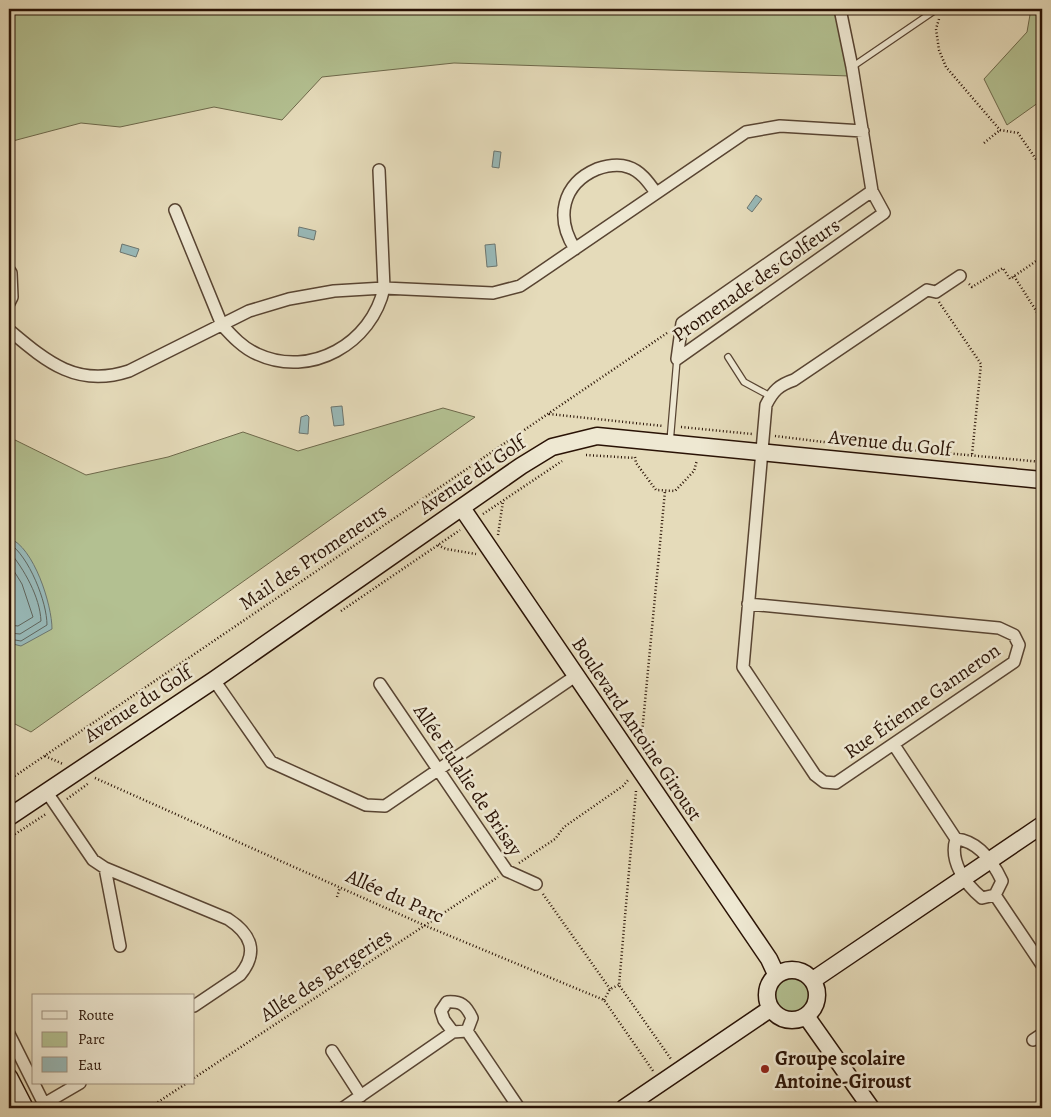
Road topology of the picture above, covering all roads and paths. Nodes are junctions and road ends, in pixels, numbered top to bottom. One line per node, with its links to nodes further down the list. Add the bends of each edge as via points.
1 (840, 9): 4 (street, Promenade des Golfeurs)
2 (937, 9): 4 (lane)
3 (940, 16): 5 (path, via 936,29 946,67)
4 (852, 66): 6 (street, Promenade des Golfeurs)
5 (1000, 130): 7 (path); 8 (path, via 1018,133)
6 (863, 131): 10 (street, Promenade des Golfeurs); 11 (street, via 780,126 746,132)
7 (984, 143)
8 (1042, 168)
9 (379, 170): 18 (street)
10 (872, 192): 22 (street, Promenade des Golfeurs); 26 (street, Promenade des Golfeurs, via 884,213)
11 (656, 193): 13 (street); 13 (street, via 643,176 628,167 606,166 588,174 574,185 563,210 563,224)
12 (176, 210): 23 (street)
13 (575, 249): 18 (street, via 520,286 493,293)
14 (1042, 257): 17 (path)
15 (9, 270): 20 (street, via 12,297)
16 (960, 276): 17 (path, via 972,287 1003,268 1010,278); 19 (street)
17 (1014, 276): 21 (path)
18 (384, 288): 23 (street, via 334,291 289,300 249,311); 23 (street, via 371,322 358,337 328,356 308,361 289,362 256,354 235,340)
19 (936, 292): 27 (street, via 927,290 794,380 776,388); 37 (path, via 938,300 981,364)
20 (9, 303)
21 (1042, 320)
22 (682, 323): 26 (street, Promenade des Golfeurs); 28 (path, Mail des Promeneurs)
23 (222, 324): 24 (street, via 111,377 88,377 63,371)
24 (9, 330)
25 (728, 357): 27 (lane, via 744,382)
26 (677, 359): 29 (lane)
27 (770, 396): 30 (street, Rue Étienne Ganneron, via 766,405)
28 (548, 414): 29 (path); 51 (path, Mail des Promeneurs)
29 (671, 426): 30 (path); 32 (lane)
30 (764, 435): 33 (path); 36 (street, Rue Étienne Ganneron)
31 (637, 440): 32 (street, Avenue du Golf); 39 (path); 43 (street, Avenue du Golf, via 596,436 552,448)
32 (669, 444): 35 (street, Avenue du Golf)
33 (837, 444)
34 (865, 446): 37 (path)
35 (700, 447): 36 (street, Avenue du Golf); 39 (path, via 694,471 675,491 656,490)
36 (763, 453): 42 (street, Avenue du Golf); 45 (street, Rue Étienne Ganneron)
37 (972, 455): 41 (path)
38 (578, 456): 39 (path)
39 (635, 458)
40 (564, 460): 44 (path)
41 (1042, 462)
42 (1042, 480)
43 (462, 508): 44 (street, Boulevard Antoine Giroust); 48 (street, Avenue du Golf)
44 (471, 522): 46 (path); 47 (street, Boulevard Antoine Giroust)
45 (748, 604): 50 (street, Rue Étienne Ganneron, via 743,667 815,775 824,782 836,783); 50 (street, Rue Étienne Ganneron, via 999,628 1014,635 1019,645 1014,662)
46 (334, 616)
47 (574, 677): 53 (street, Boulevard Antoine Giroust); 54 (street)
48 (214, 680): 54 (street, via 271,762 366,805 385,806); 59 (street, Avenue du Golf)
49 (380, 684): 54 (street, Allée Eulalie de Brisay)
50 (894, 745): 64 (street)
51 (45, 756): 52 (path); 58 (path, Mail des Promeneurs)
52 (69, 766)
53 (638, 769): 67 (path, Allée des Bergeries, via 623,786 564,827 555,839); 76 (street, Boulevard Antoine Giroust)
54 (439, 771): 67 (street, Allée Eulalie de Brisay)
55 (103, 773): 57 (path)
56 (90, 776): 57 (path, Allée du Parc)
57 (95, 779): 60 (path); 70 (path, Allée du Parc)
58 (9, 780)
59 (46, 791): 60 (street); 61 (street, Avenue du Golf)
60 (57, 806): 63 (path); 66 (street, via 94,860)
61 (9, 817)
62 (1042, 825): 65 (street)
63 (9, 838)
64 (956, 839): 65 (street, via 967,840); 68 (street, via 953,850)
65 (990, 861): 68 (street); 71 (street, via 1002,881)
66 (105, 868): 74 (street); 81 (street, via 228,918 248,937 251,952 246,968)
67 (507, 871): 69 (street, Allée Eulalie de Brisay); 73 (path, Allée des Bergeries)
68 (964, 878): 71 (street, via 982,898); 77 (street)
69 (536, 884): 79 (path)
70 (340, 887): 72 (path); 73 (path, Allée du Parc)
71 (994, 895): 75 (street)
72 (337, 897)
73 (426, 926): 80 (path, Allée du Parc); 89 (path, Allée des Bergeries)
74 (120, 946)
75 (1042, 965)
76 (776, 974): 77 (street, via 800,970); 82 (street, via 766,994)
77 (813, 980): 83 (street, via 816,1003)
78 (620, 985): 79 (path)
79 (610, 989): 80 (path)
80 (604, 1000): 91 (path)
81 (195, 1005)
82 (770, 1008): 83 (street, via 790,1020); 91 (street)
83 (806, 1016): 102 (street)
84 (467, 1031): 85 (street); 85 (street, via 472,1018 467,1007 458,1001 447,1002 441,1011); 100 (street)
85 (453, 1032): 95 (street)
86 (9, 1034): 90 (street)
87 (332, 1051): 95 (street)
88 (9, 1077): 97 (street)
89 (195, 1077)
90 (32, 1080)
91 (661, 1082): 101 (street)
92 (34, 1084): 96 (street)
93 (78, 1084): 96 (street)
94 (184, 1084): 98 (path)
95 (361, 1096): 99 (street)
96 (45, 1106)
97 (25, 1108)
98 (148, 1108)
99 (343, 1108)
100 (519, 1108)
101 (624, 1108)
102 (871, 1108)

